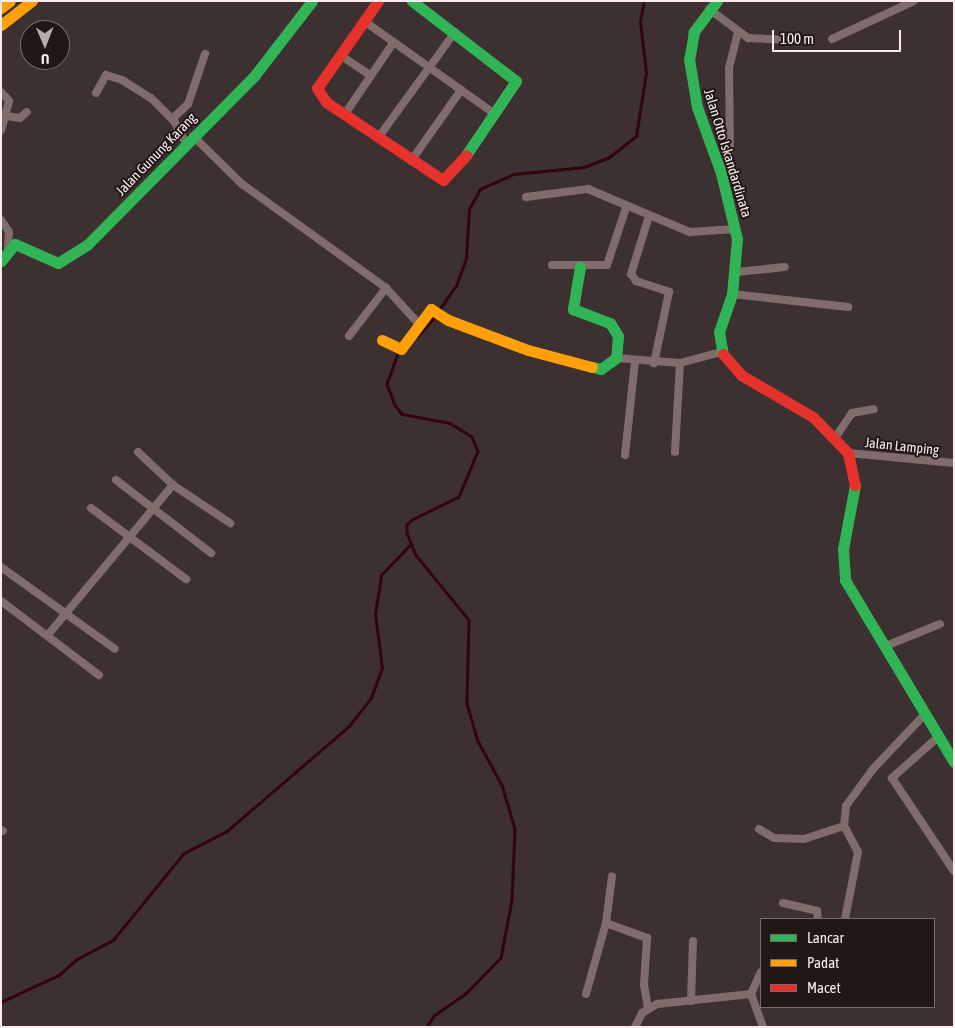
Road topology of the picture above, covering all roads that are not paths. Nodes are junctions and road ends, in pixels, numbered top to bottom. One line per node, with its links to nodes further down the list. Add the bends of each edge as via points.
1 (10, 1): 8 (street)
2 (32, 1): 10 (street)
3 (312, 1): 30 (street, Jalan Gunung Karang, via 255,75)
4 (378, 1): 9 (street)
5 (412, 1): 11 (street)
6 (914, 1): 14 (street)
7 (713, 5): 12 (street); 32 (street, Jalan Otto Iskandardinata, via 694,32 689,59 697,107)
8 (1, 8)
9 (364, 21): 15 (street); 17 (street)
10 (1, 25)
11 (455, 32): 18 (street); 25 (street, via 516,81)
12 (738, 32): 13 (street, via 748,38); 32 (street, via 729,68 730,150)
13 (783, 40)
14 (832, 40)
15 (394, 43): 18 (street); 19 (street)
16 (205, 54): 27 (street, via 188,104)
17 (340, 55): 19 (street); 24 (street, via 317,88 326,102)
18 (429, 65): 20 (street); 29 (street)
19 (371, 76): 24 (street)
20 (461, 90): 25 (street); 31 (street)
21 (1, 92): 26 (street, via 8,98)
22 (96, 93): 27 (street, via 109,75 151,98)
23 (27, 112): 26 (street, via 20,118)
24 (345, 114): 29 (street)
25 (495, 114): 31 (street, via 449,177 438,179)
26 (6, 116): 28 (street)
27 (172, 119): 30 (street)
28 (1, 130)
29 (378, 138): 31 (street)
30 (189, 139): 38 (street, Jalan Gunung Karang, via 129,205 68,259 53,262 18,244); 44 (street, via 242,184)
31 (411, 161)
32 (720, 171): 37 (street, Jalan Otto Iskandardinata)
33 (526, 197): 34 (street, via 588,189)
34 (626, 208): 35 (street); 41 (street, via 610,261 604,266)
35 (649, 216): 37 (street, via 690,232); 54 (street, via 631,274 636,280 669,292)
36 (1, 220): 38 (street, via 9,232)
37 (736, 229): 43 (street, Jalan Otto Iskandardinata)
38 (8, 248): 39 (street)
39 (1, 261)
40 (552, 265): 41 (street)
41 (580, 267): 51 (street, via 572,309 614,327)
42 (785, 267): 43 (street)
43 (736, 272): 45 (street, Jalan Otto Iskandardinata)
44 (386, 288): 47 (street); 48 (street)
45 (732, 294): 46 (street); 50 (street, Jalan Otto Iskandardinata, via 721,318)
46 (848, 307)
47 (418, 323): 49 (street, via 400,349); 51 (street, via 428,310 434,310 448,320 573,365 599,370)
48 (349, 336)
49 (382, 340)
50 (721, 352): 53 (street); 56 (street, via 738,372 813,417)
51 (616, 358): 52 (street)
52 (635, 361): 54 (street); 60 (street)
53 (680, 362): 54 (street); 58 (street)
54 (654, 363)
55 (874, 409): 56 (street, via 852,413)
56 (835, 438): 59 (street)
57 (138, 452): 63 (street)
58 (675, 452)
59 (848, 453): 61 (street, Jalan Lamping); 75 (street, via 856,491 843,572)
60 (625, 455)
61 (954, 463)
62 (116, 480): 65 (street)
63 (173, 485): 65 (street); 66 (street)
64 (91, 508): 67 (street)
65 (152, 510): 67 (street); 68 (street)
66 (230, 523)
67 (130, 536): 70 (street); 72 (street)
68 (211, 553)
69 (1, 567): 72 (street)
70 (186, 578)
71 (1, 601): 74 (street)
72 (66, 612): 74 (street); 76 (street)
73 (940, 624): 75 (street)
74 (47, 636): 77 (street)
75 (888, 645): 78 (street)
76 (115, 649)
77 (99, 675)
78 (924, 715): 79 (street); 81 (street, via 848,800)
79 (938, 737): 80 (street); 83 (street, via 892,778)
80 (954, 762)
81 (844, 826): 82 (street, via 804,839 774,838); 87 (street, via 858,852)
82 (758, 829)
83 (954, 871)
84 (612, 876): 88 (street)
85 (783, 903): 86 (street, via 817,911)
86 (818, 918)
87 (845, 918)
88 (606, 923): 91 (street); 94 (street, via 647,938 644,985)
89 (693, 941): 93 (street)
90 (760, 974): 92 (street)
91 (586, 994)
92 (751, 994): 93 (street); 96 (street)
93 (691, 1002): 94 (street)
94 (648, 1008): 95 (street)
95 (635, 1027)
96 (763, 1027)

